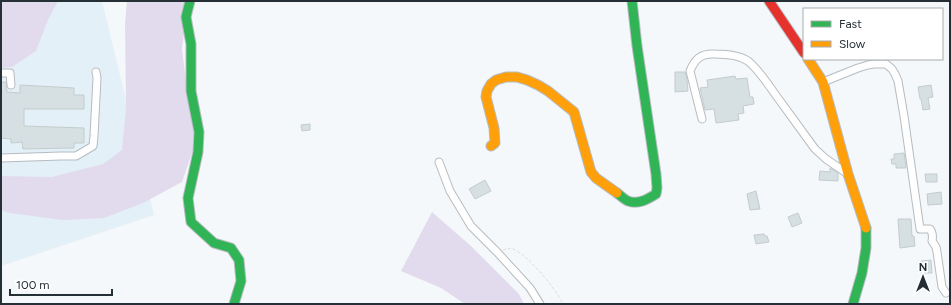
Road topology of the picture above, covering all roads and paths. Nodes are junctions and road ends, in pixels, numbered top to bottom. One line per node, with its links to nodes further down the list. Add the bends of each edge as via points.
1 (190, 1): 17 (street, via 186,17 191,44 191,92 198,132 198,152 188,198 190,216 191,222 214,243 231,248 239,260 241,281)
2 (632, 1): 11 (street, via 656,174 656,194 638,202 628,201 596,178 591,172 574,112 543,87 525,79 502,78 488,87 486,95 496,135 495,143)
3 (769, 1): 4 (street)
4 (803, 52)
5 (809, 60): 8 (street)
6 (96, 72): 12 (street, via 93,146 76,156)
7 (1, 73): 9 (street, via 10,73)
8 (823, 82): 14 (street); 16 (street, via 874,64 886,64 895,74 904,116 920,229 930,229 933,232 932,241 936,247 942,287)
9 (11, 85)
10 (702, 119): 14 (street, via 690,71 692,65 703,55 729,54 747,61 762,76 815,149)
11 (491, 146)
12 (1, 158)
13 (439, 162): 15 (street, via 461,211 471,226)
14 (848, 174): 20 (street, via 866,228 862,273)
15 (497, 252): 18 (street, via 530,288); 19 (path, via 508,248 514,249 527,259 551,284)
16 (946, 293)
17 (234, 304)
18 (540, 304)
19 (563, 304)
20 (853, 304)

